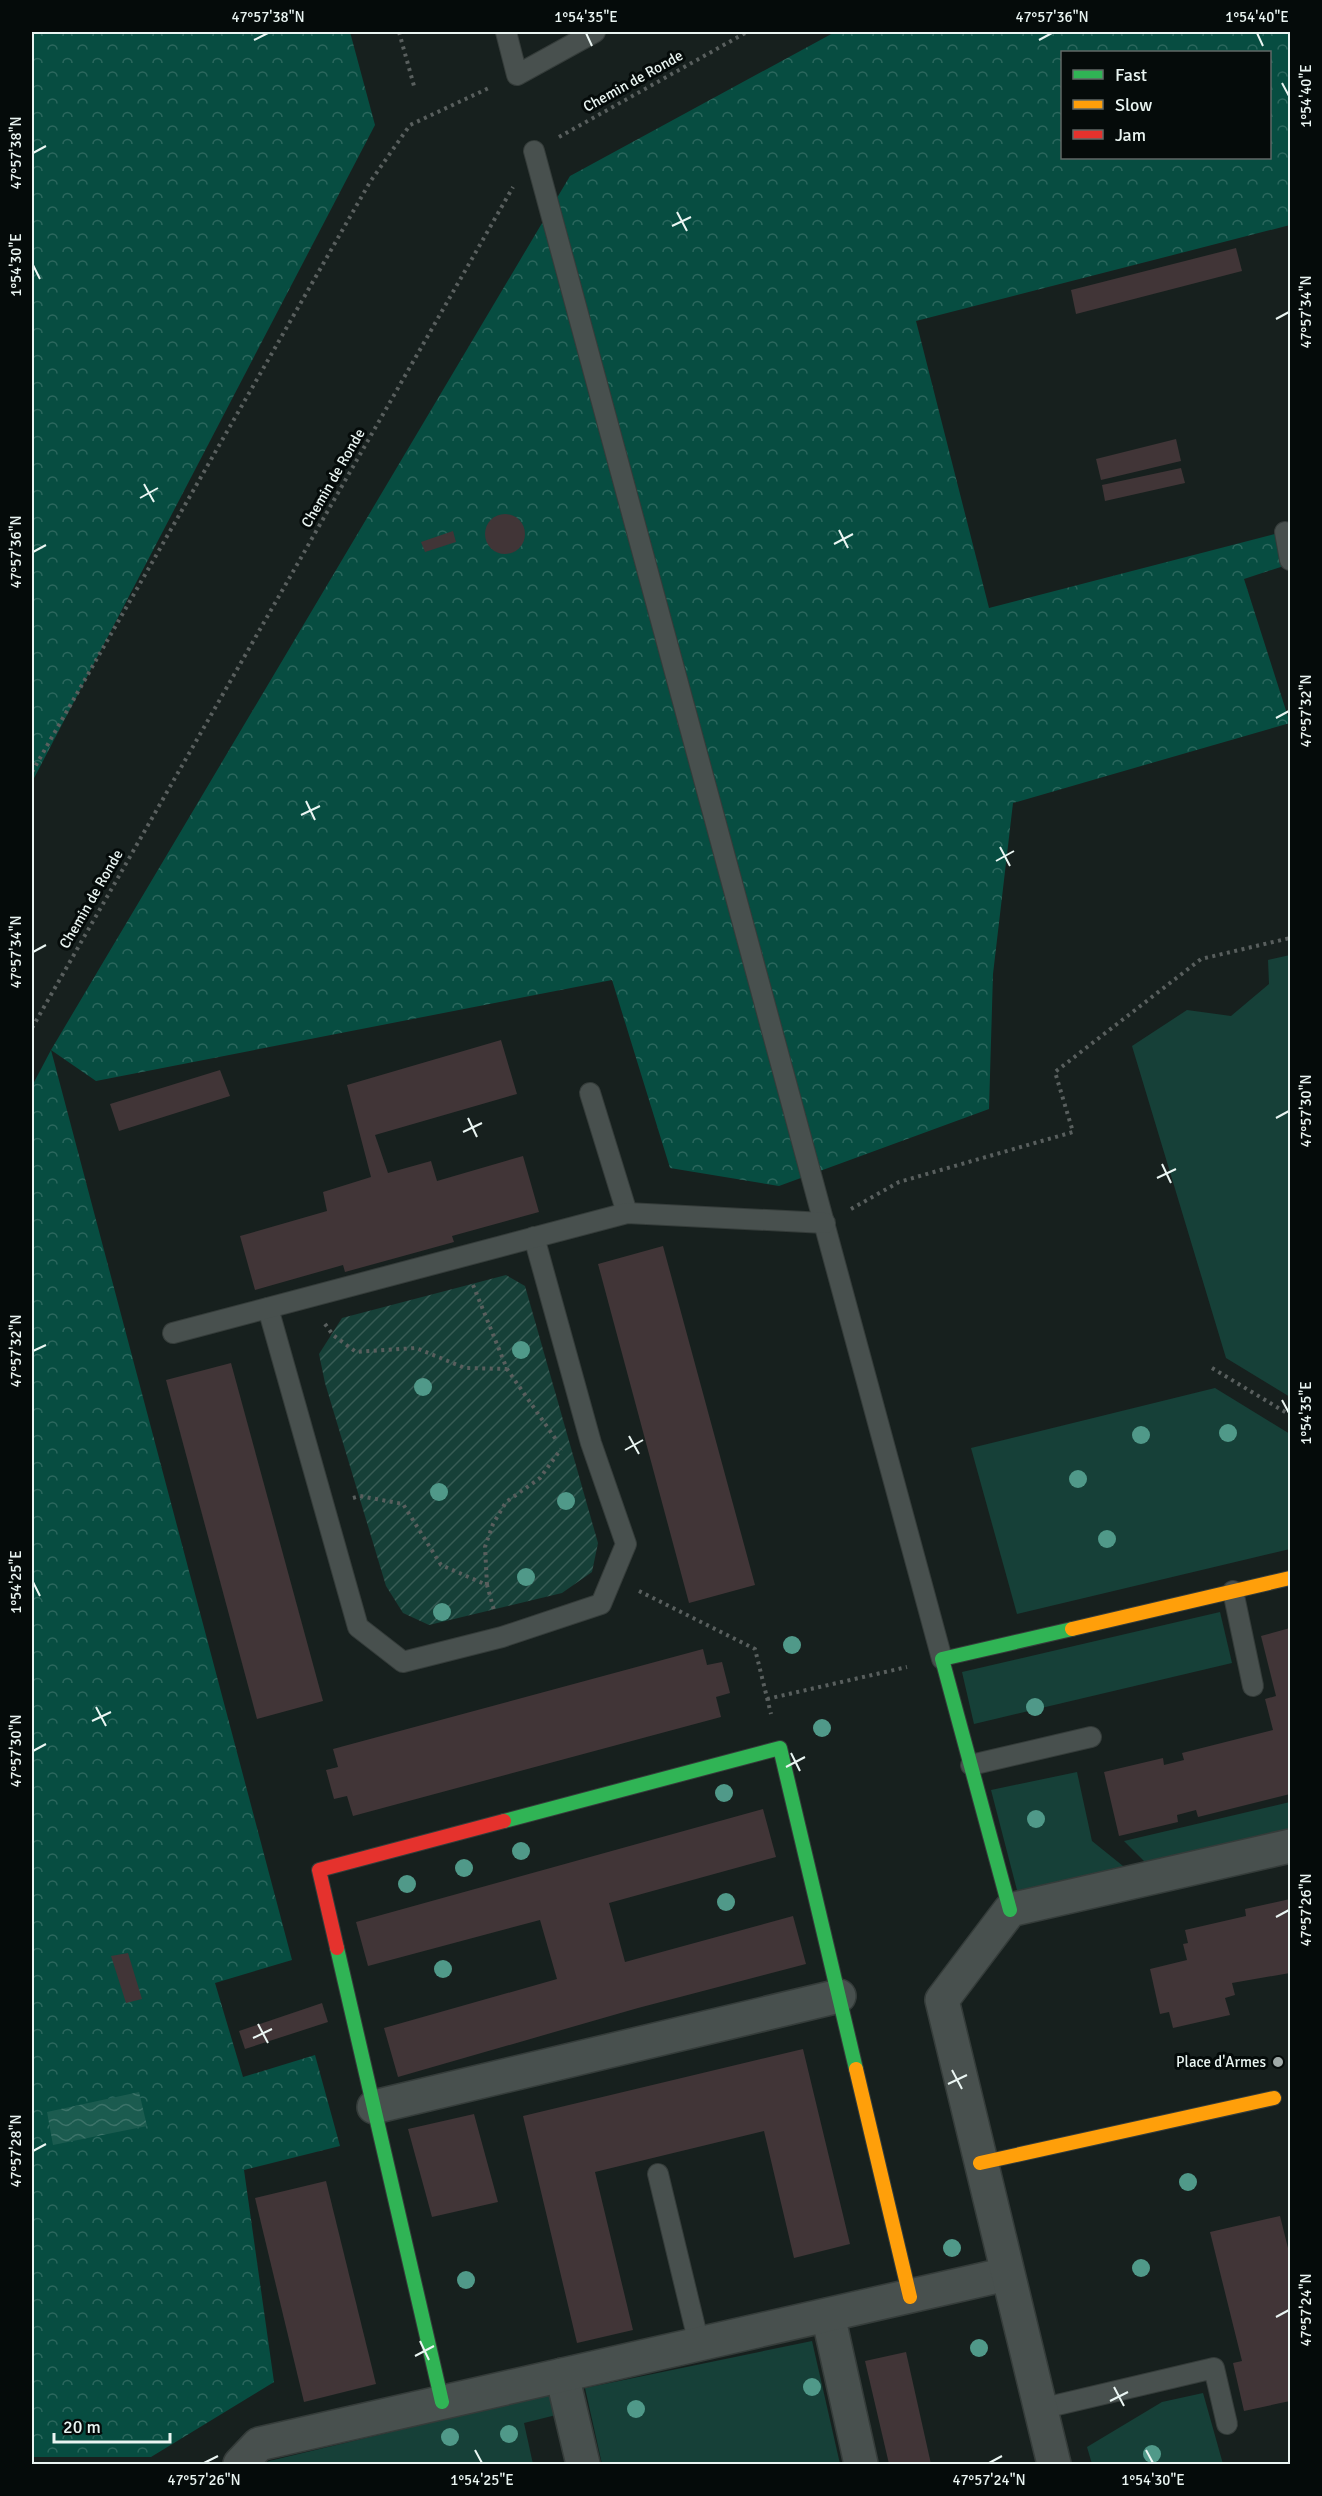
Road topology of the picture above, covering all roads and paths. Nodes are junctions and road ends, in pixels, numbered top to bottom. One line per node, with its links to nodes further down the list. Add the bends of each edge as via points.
1 (399, 32): 6 (path)
2 (506, 32): 5 (lane)
3 (595, 32): 5 (lane)
4 (747, 32): 7 (path, Chemin de Ronde)
5 (517, 75): 10 (path, via 410,125 370,182)
6 (414, 86)
7 (534, 151): 12 (path, Chemin de Ronde); 15 (lane)
8 (1285, 532): 9 (lane)
9 (1290, 560)
10 (32, 772)
11 (1290, 938): 15 (path, via 1201,958 1055,1072 1073,1132 898,1182)
12 (32, 1028)
13 (590, 1093): 14 (lane)
14 (627, 1213): 15 (lane); 16 (lane)
15 (825, 1223): 32 (lane)
16 (534, 1237): 17 (lane); 24 (lane)
17 (462, 1257): 18 (lane); 22 (path)
18 (307, 1298): 19 (lane); 22 (path, via 333,1335 356,1352 416,1348 465,1368)
19 (268, 1308): 20 (lane); 26 (lane)
20 (173, 1333)
21 (1212, 1368): 23 (path)
22 (507, 1369): 25 (path)
23 (1290, 1415)
24 (591, 1443): 25 (path); 27 (lane, via 626,1544)
25 (562, 1448): 29 (path, via 540,1478 506,1502 493,1524 485,1547)
26 (323, 1506): 29 (path, via 360,1496 403,1504 441,1565); 31 (lane, via 358,1627 403,1662)
27 (611, 1577): 31 (lane, via 601,1604); 34 (path, via 755,1649)
28 (1290, 1578): 30 (street)
29 (487, 1586): 31 (path)
30 (1233, 1591): 32 (street); 33 (lane)
31 (502, 1637)
32 (942, 1659): 34 (path); 37 (street)
33 (1253, 1686)
34 (767, 1699): 36 (path)
35 (1091, 1737): 37 (lane)
36 (780, 1748): 40 (street); 42 (street, via 319,1870)
37 (971, 1765): 39 (street)
38 (1290, 1846): 39 (street)
39 (1010, 1910): 43 (street, via 942,2000)
40 (839, 1996): 42 (street); 46 (street)
41 (1274, 2098): 43 (street)
42 (374, 2107): 50 (street)
43 (980, 2163): 45 (street)
44 (658, 2174): 48 (lane)
45 (1007, 2274): 46 (street); 51 (street)
46 (910, 2296): 47 (street)
47 (828, 2315): 48 (street); 55 (street)
48 (699, 2344): 49 (street)
49 (562, 2375): 50 (street); 54 (street)
50 (442, 2402): 53 (street, via 259,2444)
51 (1040, 2409): 52 (lane, via 1214,2368); 56 (street)
52 (1227, 2424)
53 (240, 2464)
54 (583, 2464)
55 (861, 2464)
56 (1054, 2464)

